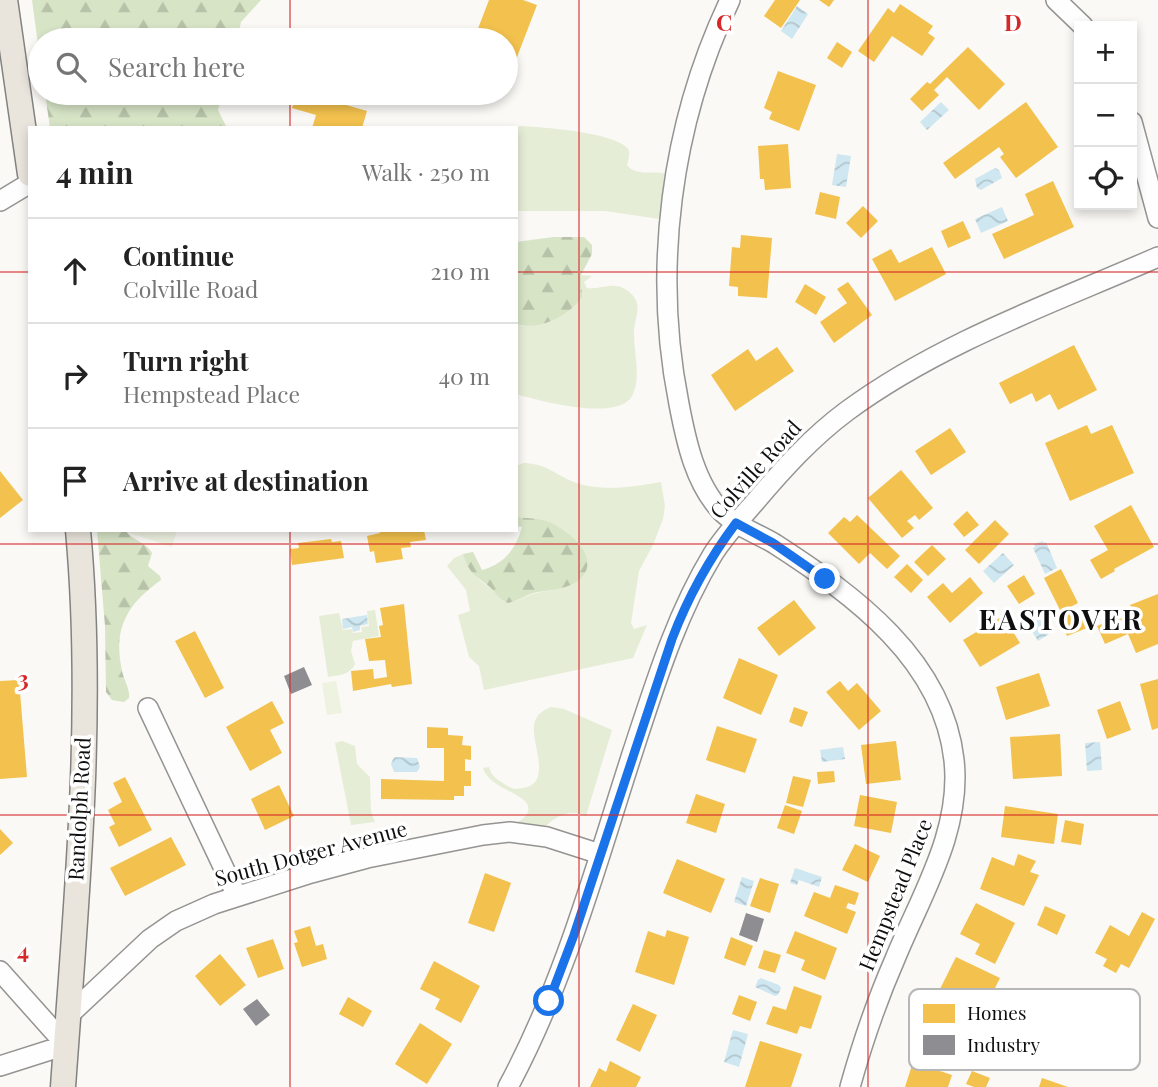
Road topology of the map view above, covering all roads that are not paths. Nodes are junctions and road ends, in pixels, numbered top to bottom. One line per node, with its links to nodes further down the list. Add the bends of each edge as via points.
1 (5, 0): 6 (main road)
2 (730, 0): 11 (street, Hempstead Place, via 701,73 684,135 673,193 666,283 669,345 685,435 714,502)
3 (1056, 0): 4 (street)
4 (1078, 21)
5 (1137, 140): 9 (street)
6 (28, 160)
7 (28, 184): 8 (street)
8 (0, 201)
9 (1158, 218)
10 (1158, 257): 11 (street, Colville Road, via 984,334 885,384 791,460)
11 (736, 523): 14 (street, Colville Road, via 715,551 680,617); 22 (street, Hempstead Place, via 825,579 905,649 942,709 954,756 948,834 894,960)
12 (79, 532): 17 (main road, Randolph Road, via 83,758)
13 (148, 708): 15 (street)
14 (600, 854): 15 (street, South Dotger Avenue, via 523,833 484,835 367,858); 21 (street, Colville Road, via 550,998)
15 (237, 896): 17 (street, South Dotger Avenue, via 196,910 150,939)
16 (0, 971): 18 (street)
17 (69, 1015): 18 (main road, Randolph Road)
18 (66, 1045): 19 (street); 20 (main road, Randolph Road)
19 (0, 1066)
20 (63, 1087)
21 (508, 1087)
22 (850, 1087)

